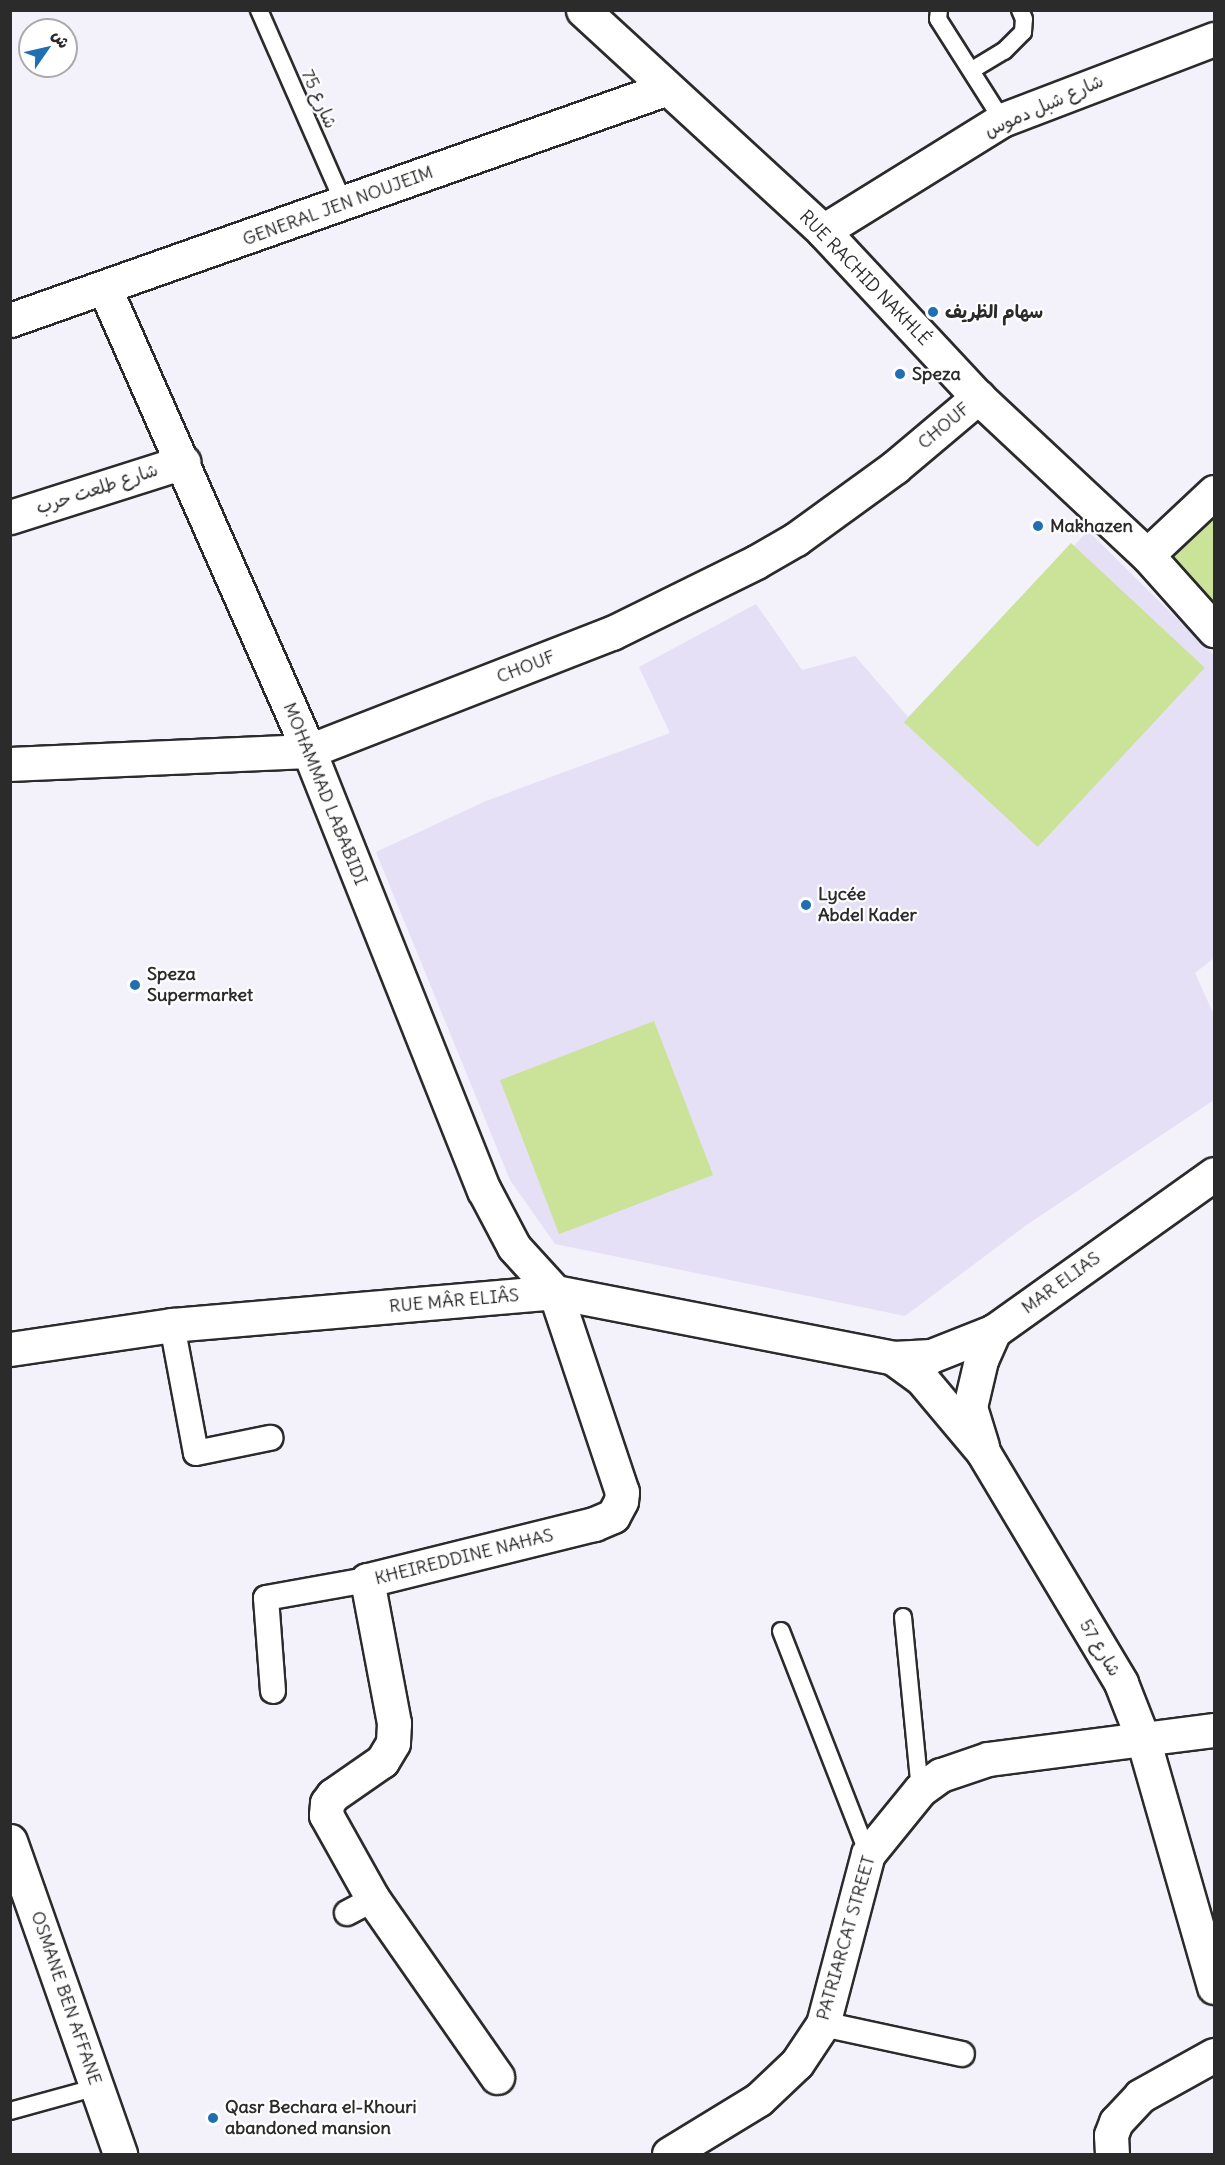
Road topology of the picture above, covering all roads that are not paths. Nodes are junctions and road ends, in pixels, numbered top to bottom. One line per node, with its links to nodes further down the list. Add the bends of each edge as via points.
1 (259, 10): 9 (lane, شارع 75)
2 (583, 10): 7 (street, RUE RACHID NAKHLÉ)
3 (939, 10): 6 (lane, via 938,19)
4 (1020, 10): 6 (lane, via 1023,32 1004,51)
5 (1215, 39): 8 (street, شارع شبل دموس)
6 (972, 70): 8 (lane)
7 (665, 89): 9 (street, GENERAL JEN NOUJEIM); 10 (street, RUE RACHID NAKHLÉ)
8 (1002, 120): 10 (street, شارع شبل دموس)
9 (344, 204): 11 (street, GENERAL JEN NOUJEIM)
10 (822, 231): 13 (street, RUE RACHID NAKHLÉ)
11 (105, 289): 12 (street, GENERAL JEN NOUJEIM); 14 (street, MOHAMMAD LABABIDI)
12 (10, 320)
13 (978, 397): 17 (street, RUE RACHID NAKHLÉ); 19 (street, CHOUF, via 877,481 756,562 612,633)
14 (183, 462): 16 (street, شارع طلعت حرب); 19 (street, MOHAMMAD LABABIDI)
15 (1215, 492): 17 (street)
16 (10, 517)
17 (1147, 555): 18 (street, RUE RACHID NAKHLÉ)
18 (1215, 630)
19 (309, 751): 20 (street, CHOUF); 22 (street, MOHAMMAD LABABIDI, via 484,1190 514,1247)
20 (10, 764)
21 (1215, 1174): 24 (street, MAR ELIAS)
22 (555, 1292): 23 (street, RUE MÂR ELIÂS); 26 (street, RUE MÂR ELIÂS); 29 (street, KHEIREDDINE NAHAS, via 622,1492 619,1508 613,1516 594,1524)
23 (172, 1325): 25 (street, RUE MÂR ELIÂS); 27 (street, via 196,1453)
24 (994, 1331): 26 (street, MAR ELIAS, via 932,1356); 28 (street, via 978,1369 970,1407)
25 (10, 1349)
26 (893, 1358): 28 (street, شارع 57, via 921,1378)
27 (270, 1438)
28 (983, 1452): 34 (street, شارع 57, via 1121,1683)
29 (368, 1580): 32 (street, via 266,1598); 42 (street, KHEIREDDINE NAHAS, via 394,1724 393,1743 382,1761 333,1795 327,1803 326,1815 360,1906)
30 (903, 1617): 35 (lane)
31 (781, 1631): 37 (lane)
32 (273, 1691)
33 (1215, 1730): 34 (street, PATRIARCAT STREET)
34 (1143, 1739): 35 (street, PATRIARCAT STREET, via 988,1759 941,1775); 38 (street, شارع 57)
35 (920, 1790): 37 (street, PATRIARCAT STREET)
36 (10, 1841): 43 (street, OSMANE BEN AFFANE)
37 (868, 1854): 39 (street, PATRIARCAT STREET)
38 (1215, 1987)
39 (823, 2024): 40 (street); 46 (street, PATRIARCAT STREET, via 797,2062 759,2099)
40 (962, 2054)
41 (1215, 2055): 47 (street, via 1140,2096 1116,2122 1111,2135)
42 (497, 2078)
43 (97, 2088): 44 (lane); 45 (street, OSMANE BEN AFFANE)
44 (10, 2111)
45 (120, 2154)
46 (669, 2154)
47 (1112, 2154)

